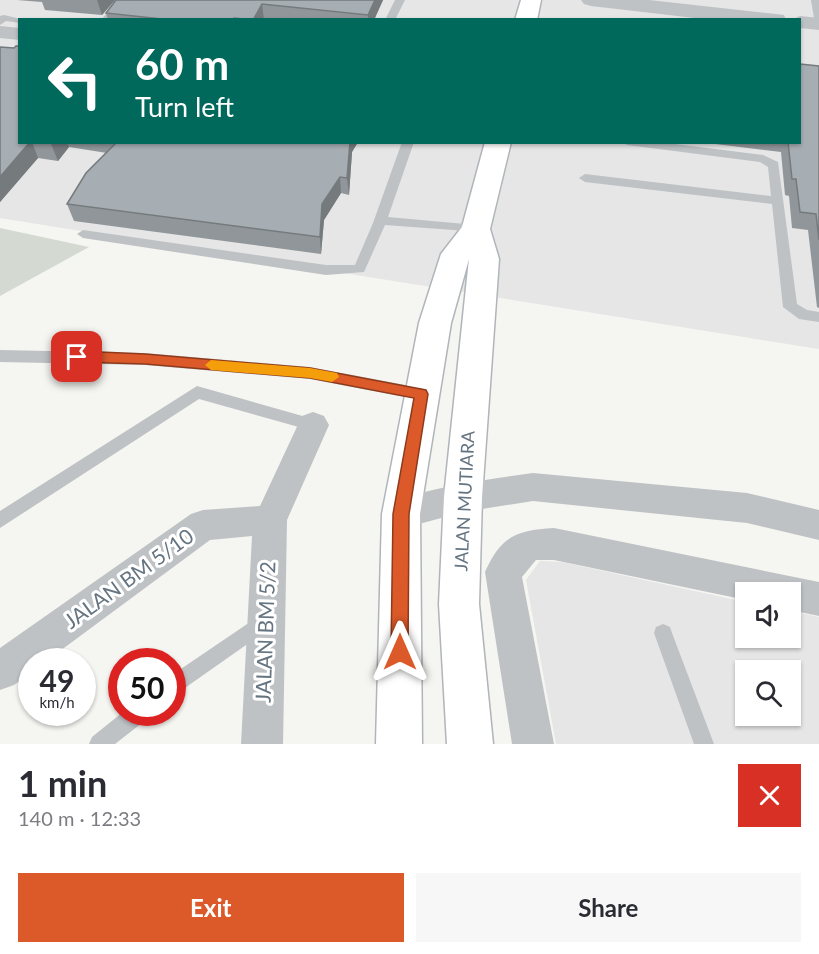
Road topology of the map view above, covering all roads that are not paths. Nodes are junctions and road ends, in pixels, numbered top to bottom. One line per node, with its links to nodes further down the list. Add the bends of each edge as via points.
1 (123, 0): 6 (lane)
2 (400, 0): 7 (lane)
3 (531, 0): 8 (main road)
4 (591, 0): 9 (street)
5 (816, 0): 10 (lane)
6 (108, 18)
7 (391, 18)
8 (526, 18)
9 (760, 18)
10 (819, 18)
11 (18, 20): 12 (lane)
12 (1, 22): 15 (street)
13 (801, 22): 14 (street)
14 (819, 24)
15 (18, 33)
16 (407, 144): 21 (lane)
17 (498, 144): 23 (main road, JALAN MUTIARA)
18 (643, 144): 20 (lane, via 763,159 774,165)
19 (585, 178): 20 (lane)
20 (778, 201): 24 (lane, via 790,307)
21 (379, 220): 22 (lane, via 359,269 326,270); 23 (lane)
22 (83, 234)
23 (472, 247): 26 (main road, JALAN MUTIARA, via 435,323); 28 (main road, JALAN MUTIARA)
24 (819, 317)
25 (0, 356): 26 (lane, via 145,359 310,373)
26 (422, 394): 29 (main road, JALAN MUTIARA)
27 (312, 425): 30 (lane, via 197,392); 31 (street)
28 (463, 497): 29 (street); 32 (street, via 533,487 747,508); 44 (main road, JALAN MUTIARA, via 459,604)
29 (401, 514): 43 (main road, JALAN MUTIARA)
30 (0, 520)
31 (270, 520): 36 (street, JALAN BM 5/2); 38 (street, JALAN BM 5/10, via 203,525)
32 (819, 525)
33 (736, 582): 45 (street, via 554,544 527,545 503,572)
34 (801, 595): 35 (street)
35 (819, 599)
36 (267, 620): 39 (lane); 42 (street, JALAN BM 5/2)
37 (663, 633): 46 (lane)
38 (0, 671)
39 (186, 677)
40 (122, 726): 41 (lane)
41 (99, 744)
42 (262, 744)
43 (399, 744)
44 (470, 744)
45 (533, 744)
46 (704, 744)

